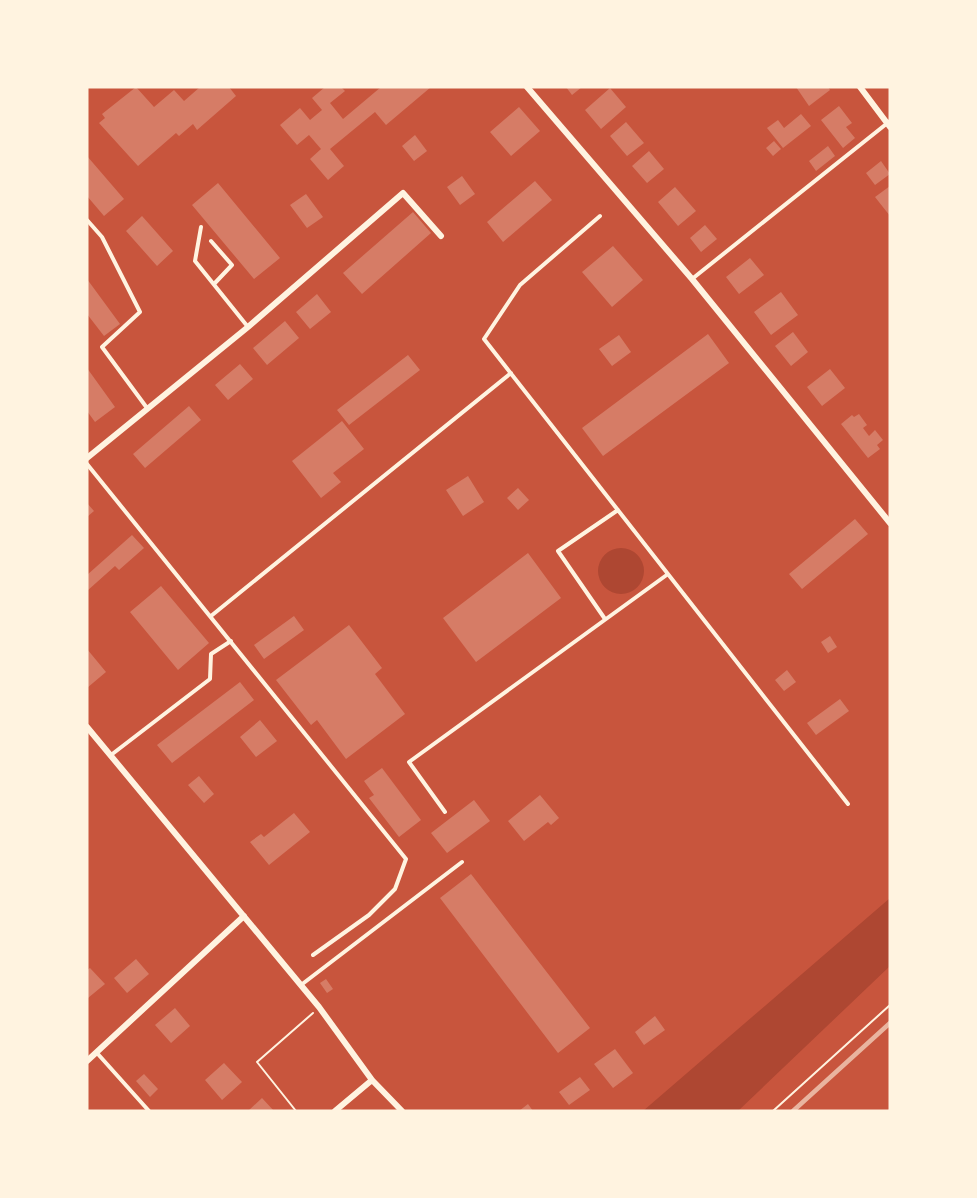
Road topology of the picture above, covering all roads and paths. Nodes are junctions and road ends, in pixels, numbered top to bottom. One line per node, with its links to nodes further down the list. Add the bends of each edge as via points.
1 (527, 87): 9 (street)
2 (860, 87): 3 (street)
3 (889, 124): 9 (lane)
4 (600, 216): 12 (lane, via 520,285 484,339)
5 (87, 220): 13 (lane, via 102,237 140,312 102,347)
6 (201, 228): 10 (lane, via 195,261)
7 (441, 236): 11 (street, via 403,193)
8 (211, 241): 10 (lane, via 232,265)
9 (692, 279): 17 (street)
10 (214, 284): 11 (lane)
11 (248, 327): 13 (street)
12 (510, 373): 16 (lane); 19 (lane)
13 (147, 408): 14 (street)
14 (87, 458)
15 (87, 464): 19 (lane)
16 (618, 510): 18 (lane); 20 (lane, via 558,552)
17 (890, 523)
18 (668, 574): 20 (lane); 24 (lane)
19 (211, 616): 21 (lane)
20 (606, 619): 25 (lane, via 408,762)
21 (231, 641): 23 (lane, via 211,654 210,680); 28 (lane, via 406,858 394,889 369,915)
22 (87, 727): 23 (street)
23 (111, 755): 27 (street)
24 (848, 804)
25 (445, 812)
26 (462, 862): 29 (lane)
27 (244, 916): 29 (street); 32 (street)
28 (313, 955)
29 (302, 985): 31 (street)
30 (890, 1005): 39 (path)
31 (319, 1007): 34 (street); 36 (path, via 257,1062)
32 (97, 1053): 33 (street); 35 (lane)
33 (87, 1061)
34 (372, 1080): 37 (street); 38 (street)
35 (149, 1111)
36 (297, 1111)
37 (335, 1111)
38 (402, 1111)
39 (773, 1111)

